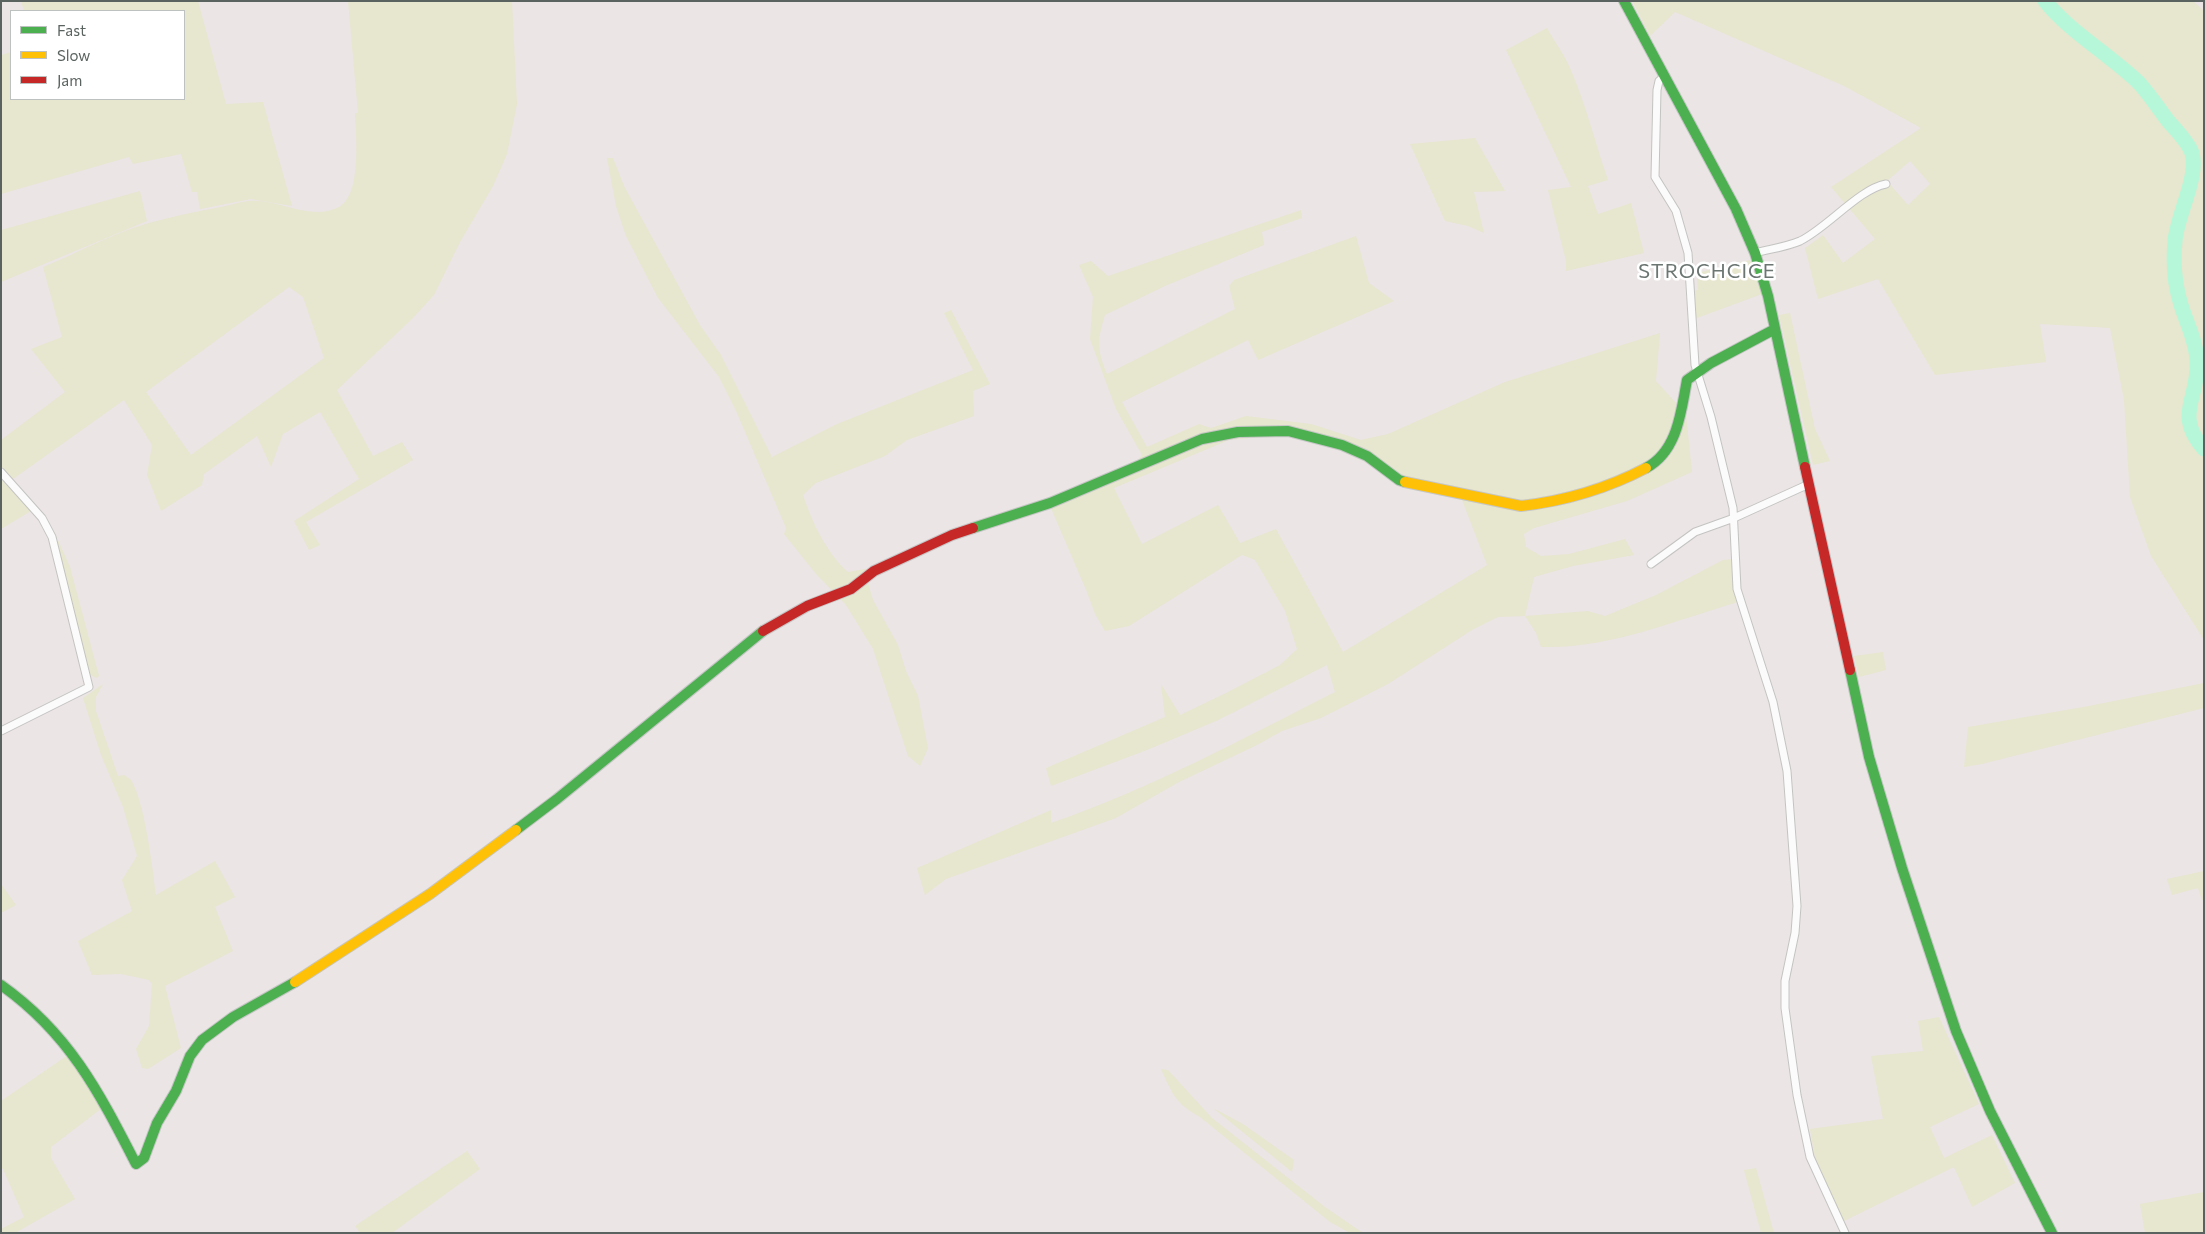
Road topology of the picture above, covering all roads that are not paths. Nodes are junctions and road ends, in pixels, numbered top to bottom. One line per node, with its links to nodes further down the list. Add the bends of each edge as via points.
1 (1624, 1): 2 (street)
2 (1665, 76): 4 (street, via 1736,209); 6 (street, via 1657,90 1655,173 1676,210 1688,253)
3 (1886, 184): 4 (street, via 1872,188 1800,241)
4 (1755, 253): 5 (street)
5 (1775, 329): 6 (street); 8 (street)
6 (1697, 372): 9 (street, via 1711,417); 12 (street, via 1685,383 1675,434 1653,464 1619,482 1537,504 1509,505 1410,484 1399,480 1367,456 1308,435 1288,431 1238,432 1193,441 1050,503 952,535 874,572 851,588 807,606 763,632 557,799 430,894 301,979 233,1017 202,1040 190,1056 176,1091 157,1123 144,1158 136,1164 65,1043 42,1015)
7 (1, 472): 11 (street, via 42,518 52,537 89,686)
8 (1809, 484): 9 (street); 14 (street, via 1869,757 1902,868 1965,1055)
9 (1734, 518): 10 (street, via 1695,532); 13 (street, via 1737,589 1773,702 1790,790 1797,913 1785,999 1797,1095 1810,1157)
10 (1651, 564)
11 (1, 731)
12 (1, 985)
13 (1844, 1233)
14 (2052, 1233)

